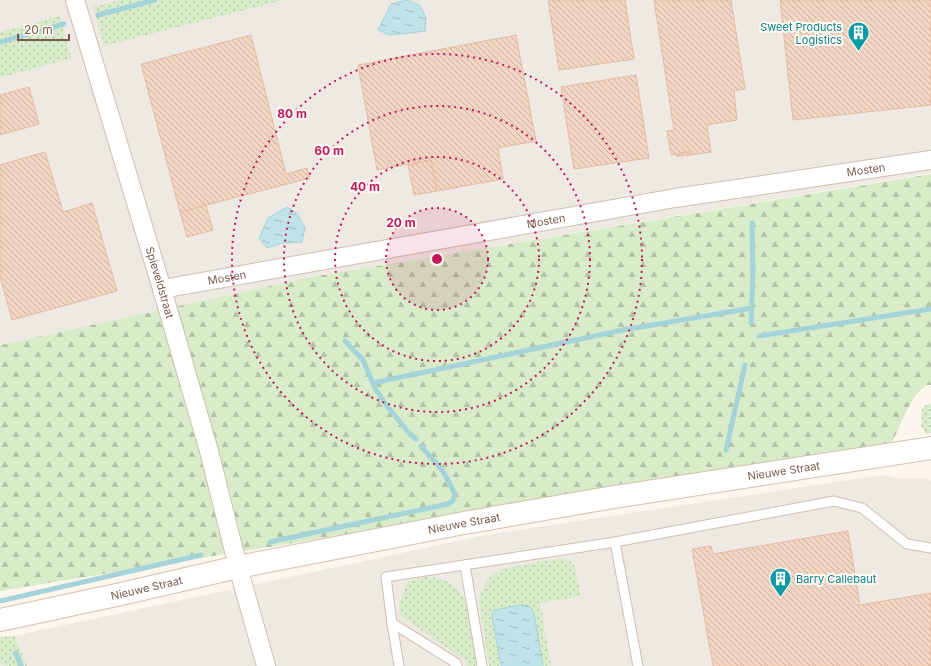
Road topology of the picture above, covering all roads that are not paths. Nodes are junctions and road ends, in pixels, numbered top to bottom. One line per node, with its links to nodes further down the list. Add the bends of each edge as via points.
1 (75, 0): 3 (street, Spieveldstraat)
2 (931, 160): 3 (street, Mosten, via 667,200)
3 (162, 289): 8 (street, Spieveldstraat, via 209,450)
4 (931, 448): 8 (street, Nieuwe Straat, via 600,499)
5 (615, 542): 6 (lane, via 834,501 862,508 907,544); 7 (lane); 15 (lane)
6 (931, 548)
7 (465, 564): 10 (lane, via 386,577); 14 (lane)
8 (238, 567): 9 (street, Nieuwe Straat); 11 (street, Spieveldstraat)
9 (0, 620)
10 (392, 623): 12 (lane); 13 (lane)
11 (266, 666)
12 (399, 666)
13 (457, 666)
14 (482, 666)
15 (638, 666)

